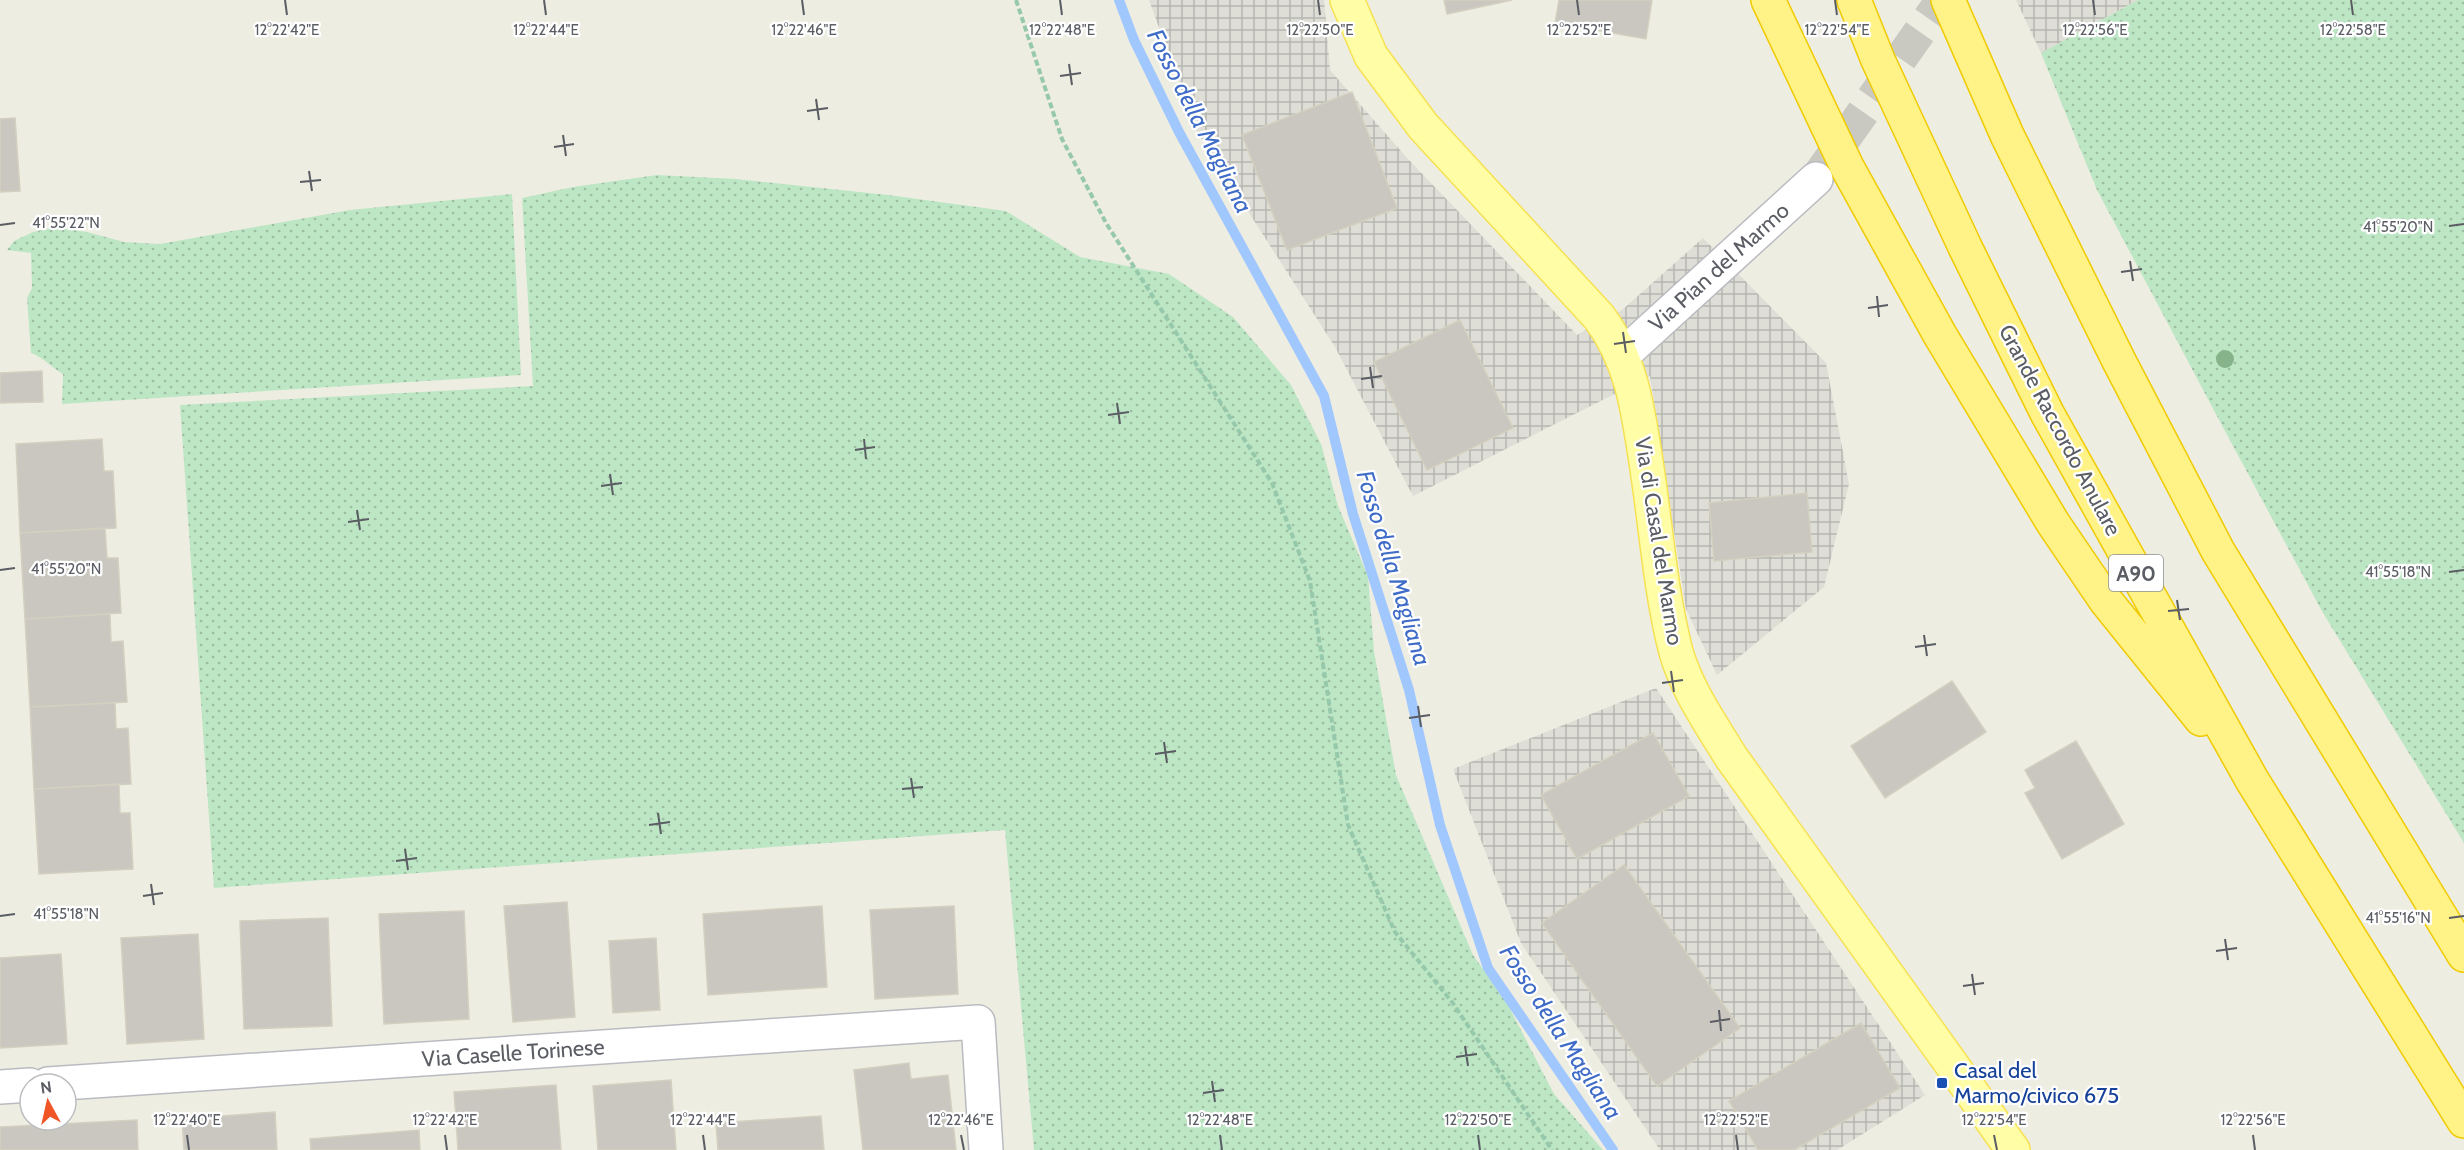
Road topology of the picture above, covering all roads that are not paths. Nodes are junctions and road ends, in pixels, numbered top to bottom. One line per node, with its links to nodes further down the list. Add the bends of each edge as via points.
1 (1347, 0): 6 (main road, Via di Casal del Marmo, via 1371,56 1423,126 1599,317)
2 (1768, 0): 7 (highway, via 1847,167 1940,335 2053,523 2106,601)
3 (1854, 0): 7 (highway, Grande Raccordo Anulare / A90, via 1965,247 2047,413)
4 (1948, 0): 8 (highway, via 2007,135 2218,551)
5 (1815, 178): 6 (street, Via Pian del Marmo)
6 (1623, 355): 14 (main road, Via di Casal del Marmo, via 1635,389 1671,630 1693,693 1731,758)
7 (2252, 780): 12 (highway, Grande Raccordo Anulare / A90)
8 (2464, 955)
9 (78, 1082): 13 (street, Via Caselle Torinese, via 978,1022)
10 (18, 1086): 11 (street)
11 (0, 1087)
12 (2464, 1121)
13 (986, 1150)
14 (2013, 1150)

